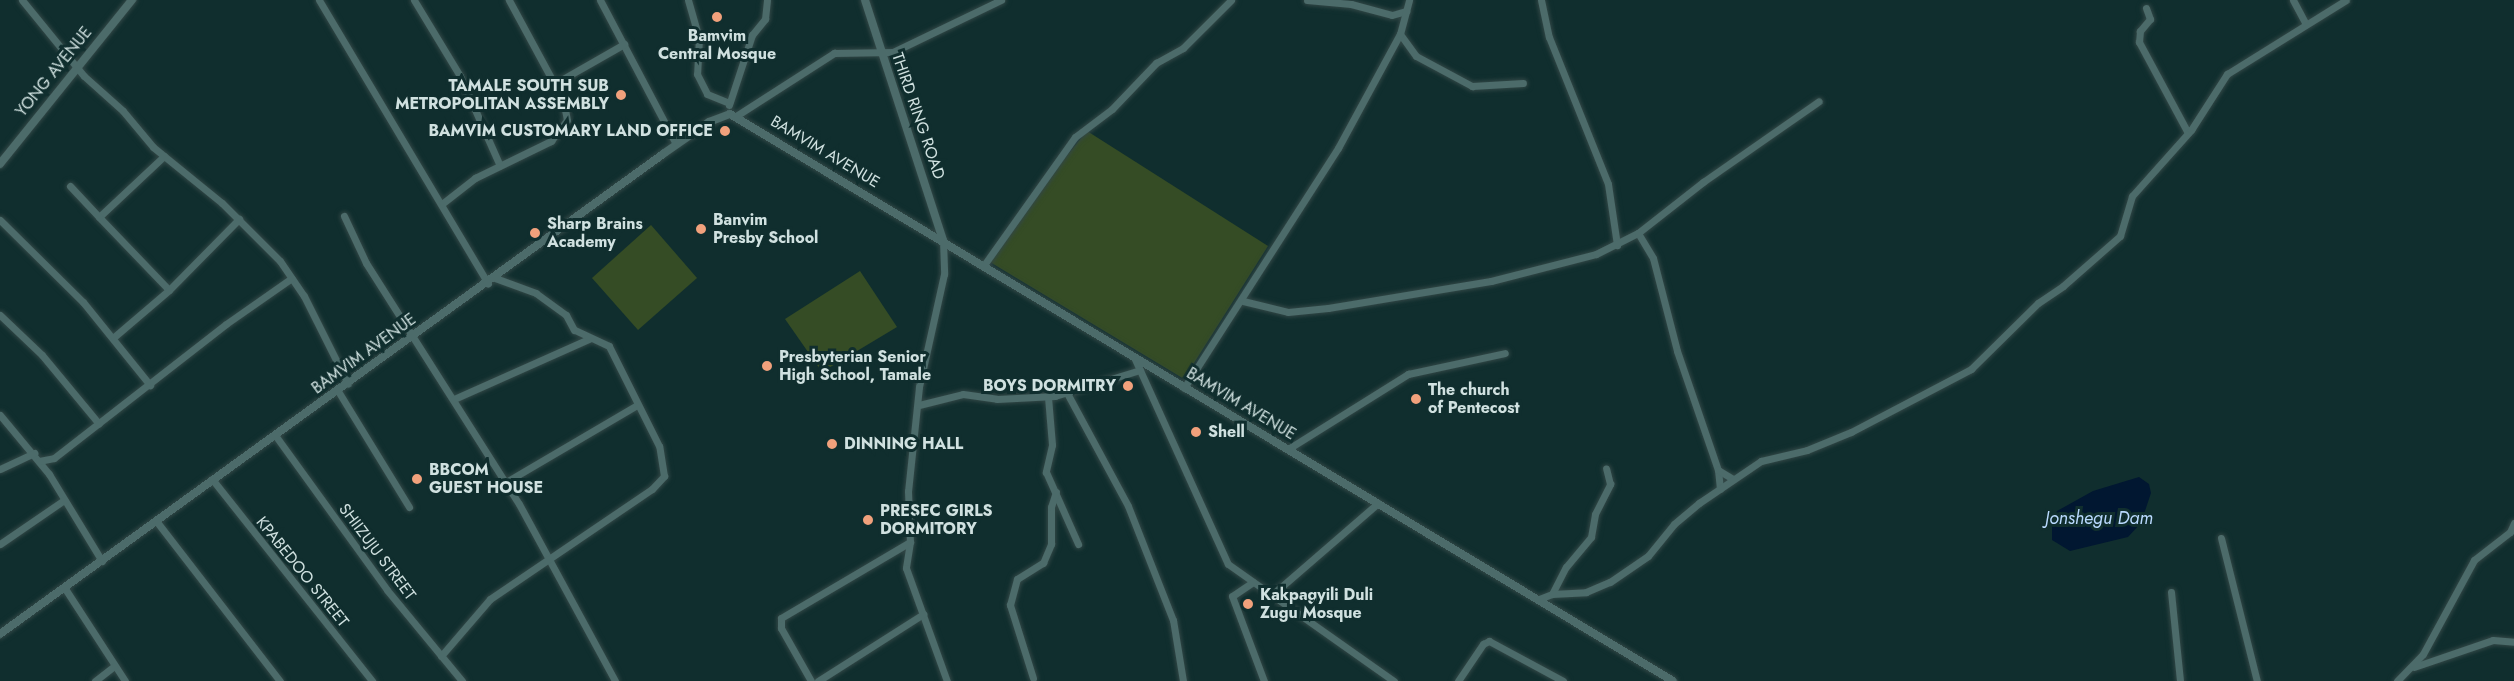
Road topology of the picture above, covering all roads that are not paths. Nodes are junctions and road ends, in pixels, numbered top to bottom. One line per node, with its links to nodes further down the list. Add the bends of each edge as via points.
1 (22, 0): 24 (street)
2 (132, 0): 24 (street, YONG AVENUE)
3 (319, 0): 36 (street)
4 (414, 0): 34 (street, via 460,76)
5 (509, 0): 26 (street)
6 (600, 0): 22 (street)
7 (688, 0): 28 (street, via 699,38 697,74 707,94)
8 (767, 0): 28 (street, via 765,19 752,35)
9 (865, 0): 23 (street, THIRD RING ROAD)
10 (1001, 0): 23 (street, via 919,42)
11 (1231, 0): 44 (street, via 1183,48 1156,63 1112,109 1075,137)
12 (1306, 0): 19 (street, via 1351,4)
13 (1409, 0): 18 (street)
14 (1541, 0): 43 (street, via 1548,37 1608,184)
15 (2293, 0): 20 (street)
16 (2346, 0): 20 (street)
17 (2146, 8): 30 (street, via 2150,19 2140,31 2139,42)
18 (1406, 11): 19 (street); 21 (street)
19 (1392, 15): 21 (street)
20 (2306, 23): 30 (street, via 2227,74)
21 (1400, 31): 25 (street, via 1416,56 1472,86); 48 (street, via 1305,204)
22 (624, 44): 26 (street); 31 (street)
23 (880, 53): 29 (street, via 828,56); 42 (street, THIRD RING ROAD)
24 (79, 66): 32 (street, via 84,76); 33 (street, YONG AVENUE)
25 (1523, 83)
26 (554, 84): 34 (street, via 566,107 564,128 551,141)
27 (1820, 101): 41 (street)
28 (729, 103): 29 (street)
29 (733, 115): 31 (street, BAMVIM AVENUE); 42 (street, BAMVIM AVENUE)
30 (2188, 133): 77 (street, via 2132,196 2120,236 2038,303 1971,369 1851,432 1807,450 1761,461)
31 (676, 144): 46 (street, BAMVIM AVENUE)
32 (164, 156): 38 (street); 39 (street)
33 (1, 159)
34 (500, 166): 36 (street, via 475,178)
35 (70, 186): 38 (street)
36 (442, 203): 46 (street)
37 (344, 216): 51 (street, via 366,263)
38 (99, 217): 47 (street)
39 (239, 219): 45 (street); 47 (street)
40 (0, 220): 50 (street)
41 (1638, 233): 43 (street); 74 (street, via 1651,251 1677,351)
42 (943, 240): 44 (street, BAMVIM AVENUE); 64 (street, via 944,274 919,387)
43 (1617, 245): 48 (street, via 1491,281 1348,306 1288,312)
44 (984, 265): 54 (street, BAMVIM AVENUE)
45 (292, 278): 56 (street); 57 (street)
46 (492, 280): 51 (street, BAMVIM AVENUE); 52 (street, via 536,293)
47 (169, 290): 50 (street)
48 (1243, 301): 58 (street, via 1215,335)
49 (0, 315): 66 (street, via 42,355)
50 (114, 337): 57 (street)
51 (413, 337): 56 (street, BAMVIM AVENUE); 62 (street)
52 (589, 339): 62 (street); 63 (street, via 609,346)
53 (1505, 353): 68 (street, via 1408,374)
54 (1134, 357): 55 (street); 58 (street, BAMVIM AVENUE)
55 (1140, 370): 60 (street); 92 (street, via 1227,564)
56 (348, 384): 59 (street, BAMVIM AVENUE)
57 (150, 385): 66 (street)
58 (1184, 388): 68 (street, BAMVIM AVENUE)
59 (338, 391): 67 (street, BAMVIM AVENUE); 83 (street)
60 (1067, 393): 61 (street); 115 (street, via 1128,506 1173,621)
61 (1048, 397): 64 (street, via 997,399 963,394); 80 (street, via 1052,445 1046,472)
62 (454, 399): 78 (street)
63 (637, 405): 78 (street); 90 (street, via 659,446 663,481)
64 (919, 405): 87 (street, via 908,491)
65 (0, 415): 69 (street)
66 (99, 424): 70 (street)
67 (275, 435): 76 (street, BAMVIM AVENUE); 101 (street, SHIIZUJU STREET, via 387,590)
68 (1288, 449): 82 (street, BAMVIM AVENUE)
69 (34, 453): 71 (street); 73 (street)
70 (54, 458): 71 (street); 75 (street)
71 (39, 460): 75 (street)
72 (1606, 468): 96 (street, via 1610,484 1595,514 1591,537)
73 (0, 469)
74 (1718, 471): 77 (street); 79 (street)
75 (49, 474): 81 (street)
76 (212, 479): 84 (street, BAMVIM AVENUE); 109 (street, KPABEDOO STREET)
77 (1733, 479): 79 (street)
78 (506, 482): 90 (street)
79 (1720, 489): 96 (street, via 1674,524 1648,556 1610,582 1586,592)
80 (1056, 492): 89 (street); 104 (street, via 1051,507 1051,544 1043,563 1017,579 1011,605)
81 (64, 500): 88 (street); 91 (street)
82 (1378, 502): 95 (street); 97 (street, BAMVIM AVENUE)
83 (409, 507)
84 (157, 522): 91 (street, BAMVIM AVENUE); 108 (street)
85 (2514, 523): 103 (street, via 2510,532 2474,560)
86 (2221, 538): 121 (street)
87 (910, 542): 98 (street, via 906,568); 112 (street, via 781,618 781,628)
88 (0, 544)
89 (1078, 544)
90 (547, 557): 101 (street, via 490,599); 111 (street)
91 (102, 561): 93 (street, BAMVIM AVENUE)
92 (1252, 582): 95 (street); 116 (street, via 1232,597)
93 (64, 588): 99 (street, BAMVIM AVENUE); 102 (street)
94 (2171, 592): 120 (street)
95 (1273, 594): 117 (street, via 1304,620)
96 (1552, 594): 97 (street)
97 (1539, 599): 105 (street, BAMVIM AVENUE)
98 (923, 614): 113 (street); 114 (street)
99 (0, 634)
100 (2514, 642): 103 (street, via 2493,640)
101 (441, 656): 110 (street, SHIIZUJU STREET)
102 (114, 666): 106 (street); 107 (street)
103 (2414, 667): 122 (street)
104 (1031, 680)
105 (1668, 680)
106 (95, 681)
107 (125, 681)
108 (280, 681)
109 (372, 681)
110 (462, 681)
111 (615, 681)
112 (811, 681)
113 (818, 681)
114 (947, 681)
115 (1184, 681)
116 (1264, 681)
117 (1394, 681)
118 (1458, 681): 119 (street, via 1483,644 1490,641)
119 (1563, 681)
120 (2180, 681)
121 (2257, 681)
122 (2397, 681)

